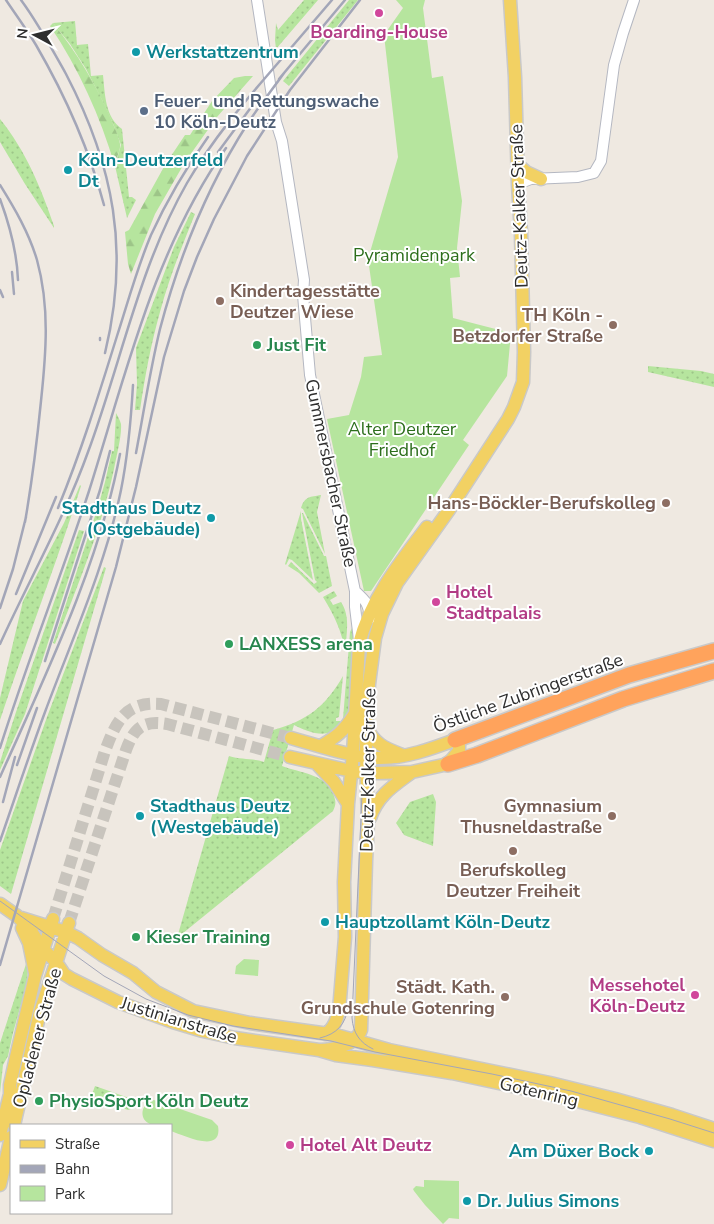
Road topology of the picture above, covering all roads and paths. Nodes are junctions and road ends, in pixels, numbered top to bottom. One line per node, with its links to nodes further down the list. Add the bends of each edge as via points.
1 (257, 0): 8 (street, Gummersbacher Straße, via 304,280 310,375)
2 (510, 0): 4 (main road, Deutz-Kalker Straße)
3 (634, 0): 5 (street, via 614,65 601,161 594,173 578,177)
4 (518, 165): 5 (main road); 6 (main road, Deutz-Kalker Straße)
5 (540, 178): 6 (street)
6 (518, 184): 7 (main road, Deutz-Kalker Straße, via 523,382 508,419)
7 (464, 486): 9 (main road, Deutz-Kalker Straße, via 411,548); 10 (main road, Deutz-Kalker Straße, via 397,583)
8 (355, 591): 9 (street, Gummersbacher Straße, via 365,600); 11 (street, Gummersbacher Straße)
9 (370, 613): 10 (street, Gummersbacher Straße); 11 (main road, Deutz-Kalker Straße)
10 (375, 638): 15 (main road, Deutz-Kalker Straße)
11 (359, 644): 14 (main road, Deutz-Kalker Straße)
12 (714, 651): 17 (highway, Östliche Zubringerstraße, via 629,675)
13 (714, 671): 24 (highway, via 623,699)
14 (355, 713): 18 (main road, via 340,734); 19 (main road, Deutz-Kalker Straße)
15 (366, 729): 20 (main road, via 377,743); 22 (main road, Deutz-Kalker Straße)
16 (291, 738): 18 (main road)
17 (455, 740): 20 (main road, Östliche Zubringerstraße); 24 (main road, via 459,751)
18 (321, 746): 19 (main road)
19 (353, 754): 22 (main road, Östliche Zubringerstraße); 25 (main road, Deutz-Kalker Straße)
20 (402, 755): 22 (main road, Östliche Zubringerstraße)
21 (290, 757): 23 (main road)
22 (366, 757): 27 (main road, Deutz-Kalker Straße)
23 (316, 763): 25 (main road); 28 (main road)
24 (448, 764): 26 (main road)
25 (351, 771): 27 (main road); 28 (main road, Deutz-Kalker Straße)
26 (412, 772): 27 (main road); 29 (main road, via 382,796)
27 (366, 773): 29 (main road, Deutz-Kalker Straße)
28 (348, 804): 37 (main road, Deutz-Kalker Straße, via 345,937)
29 (368, 822): 39 (main road, Deutz-Kalker Straße, via 362,1020 360,1035)
30 (0, 904): 31 (main road)
31 (17, 916): 32 (main road, Justinianstraße); 34 (main road, Justinianstraße, via 30,928); 36 (main road, via 29,943)
32 (52, 923): 33 (main road, Justinianstraße); 34 (main road, Opladener Straße)
33 (68, 928): 35 (main road, Opladener Straße); 38 (main road, Justinianstraße, via 78,938 133,972 156,992 193,1011 250,1024)
34 (43, 949): 35 (main road, Justinianstraße); 36 (main road, Opladener Straße)
35 (56, 962): 41 (main road, Justinianstraße, via 72,979 118,1002 173,1022 236,1038); 44 (main road, Opladener Straße, via 40,1012)
36 (35, 976): 43 (main road, Opladener Straße)
37 (339, 1008): 38 (main road, Deutz-Kalker Straße, via 334,1026); 39 (main road, via 341,1026)
38 (326, 1034): 39 (main road, Justinianstraße)
39 (349, 1040): 40 (main road, Justinianstraße); 41 (main road, via 335,1049); 42 (main road)
40 (367, 1043): 46 (main road, Gotenring, via 559,1085)
41 (318, 1050): 42 (main road, Justinianstraße)
42 (361, 1058): 49 (main road, Gotenring, via 458,1074 577,1100)
43 (13, 1072): 44 (main road, via 19,1075 17,1090); 47 (main road, Opladener Straße)
44 (20, 1101): 45 (main road, Opladener Straße)
45 (14, 1124)
46 (714, 1129)
47 (0, 1135)
48 (10, 1141): 50 (main road)
49 (714, 1141)
50 (0, 1185)

